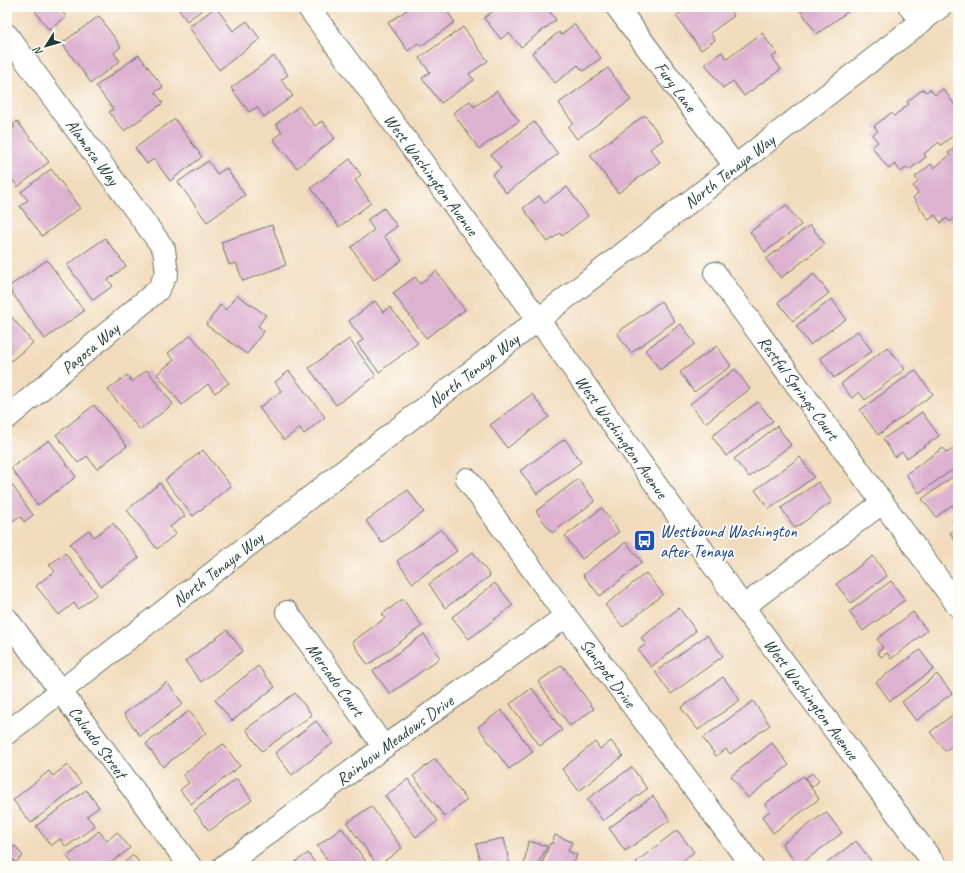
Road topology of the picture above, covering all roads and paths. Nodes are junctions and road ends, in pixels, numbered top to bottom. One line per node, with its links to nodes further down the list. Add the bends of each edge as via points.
1 (308, 7): 9 (street, West Washington Avenue)
2 (617, 7): 6 (street, Fury Lane)
3 (940, 7): 4 (street, North Tenaya Way)
4 (916, 14): 6 (street, North Tenaya Way)
5 (7, 35): 7 (street, Alamosa Way, via 164,249)
6 (735, 166): 9 (street, North Tenaya Way)
7 (167, 273): 10 (street, Pagosa Way, via 158,290)
8 (714, 273): 12 (street, Restful Springs Court)
9 (538, 320): 14 (street, West Washington Avenue); 18 (street, North Tenaya Way)
10 (7, 418)
11 (467, 479): 16 (street, Sunspot Drive)
12 (882, 503): 13 (street, Restful Springs Court); 14 (street)
13 (958, 606)
14 (744, 607): 24 (street, West Washington Avenue)
15 (286, 612): 20 (street, Mercado Court)
16 (566, 616): 20 (street, Rainbow Meadows Drive); 23 (street, Sunspot Drive)
17 (7, 619): 18 (street, Calvado Street)
18 (61, 692): 19 (street, North Tenaya Way); 21 (street, Calvado Street)
19 (7, 734)
20 (384, 747): 22 (street, Rainbow Meadows Drive)
21 (190, 866)
22 (224, 866)
23 (752, 866)
24 (936, 866)

